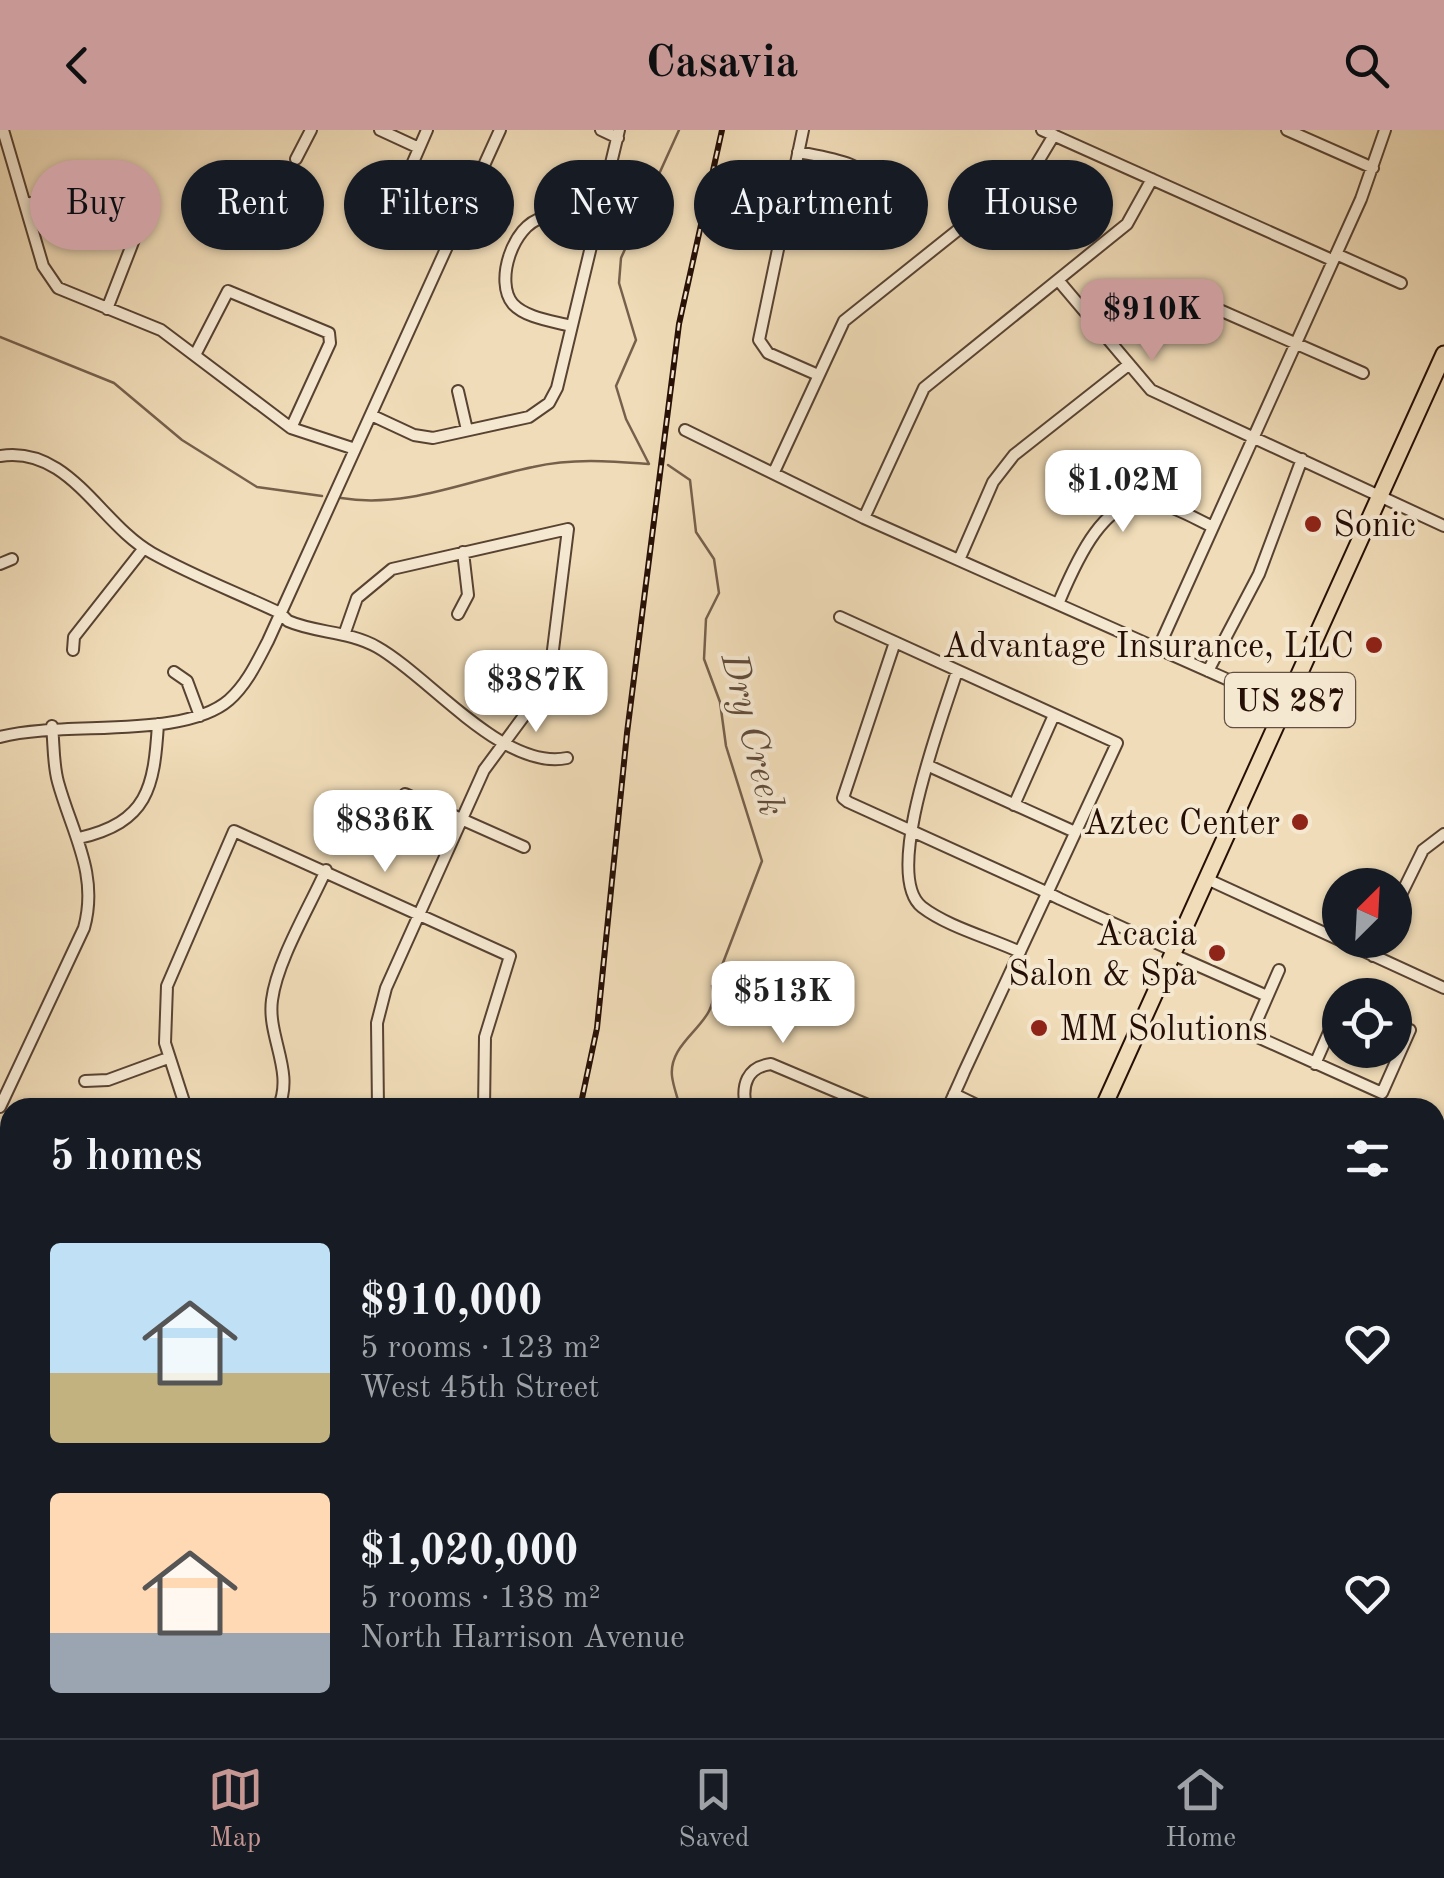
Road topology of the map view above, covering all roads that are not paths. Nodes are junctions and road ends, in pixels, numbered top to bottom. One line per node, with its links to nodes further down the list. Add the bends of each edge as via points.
1 (2, 130): 21 (street)
2 (311, 130): 15 (street)
3 (380, 130): 13 (street)
4 (428, 130): 13 (street)
5 (500, 130): 37 (street)
6 (601, 130): 11 (street)
7 (802, 130): 14 (street)
8 (1042, 130): 12 (street)
9 (1286, 130): 19 (street)
10 (1385, 130): 19 (street)
11 (618, 134): 17 (street)
12 (1054, 135): 20 (street); 35 (street, via 1033,170 844,322)
13 (419, 148): 16 (street)
14 (798, 152): 18 (street); 35 (street, via 758,340 768,353)
15 (296, 159)
16 (414, 160)
17 (612, 160)
18 (837, 160)
19 (1373, 168): 24 (street)
20 (1152, 178): 24 (street); 25 (street, via 1133,218)
21 (25, 204): 28 (street, via 49,278 70,296); 28 (street, via 52,200 135,237)
22 (534, 222): 29 (street, via 506,268 506,290 516,307)
23 (589, 250): 29 (street)
24 (1334, 257): 26 (street); 30 (street)
25 (1058, 280): 33 (street); 47 (street, via 924,388)
26 (1400, 282)
27 (1199, 300): 30 (street)
28 (107, 309): 32 (street, via 151,325)
29 (571, 326): 39 (street, via 549,403 529,417)
30 (1295, 343): 34 (street); 41 (street)
31 (1444, 354): 46 (highway, US 287)
32 (194, 356): 38 (street); 38 (street, via 228,290 328,333 330,343)
33 (1128, 366): 41 (street, via 1151,390); 53 (street, via 1014,455 993,482)
34 (1364, 373)
35 (818, 375): 45 (street)
36 (458, 391): 39 (street)
37 (371, 416): 39 (street, via 424,438); 42 (street)
38 (291, 428): 42 (street)
39 (467, 430)
40 (684, 430): 45 (street)
41 (1254, 436): 44 (street); 48 (street)
42 (356, 448): 56 (street)
43 (0, 456): 50 (street, via 22,454 53,465)
44 (1302, 459): 46 (street); 64 (street, via 1259,574)
45 (774, 472): 47 (street)
46 (1381, 496): 49 (street); 66 (highway, US 287)
47 (864, 518): 53 (street)
48 (1213, 526): 55 (street, via 1156,502 1128,506 1090,536); 61 (street)
49 (1444, 526)
50 (144, 548): 56 (street); 62 (street, via 74,637)
51 (463, 552): 57 (street, via 468,595); 59 (street, via 376,578 357,598); 72 (street, via 568,528 551,676)
52 (12, 559): 54 (street)
53 (959, 560): 55 (street)
54 (0, 564)
55 (1058, 604): 61 (street)
56 (280, 613): 59 (street, via 296,625); 68 (street, via 244,683)
57 (458, 614)
58 (840, 617): 60 (street)
59 (344, 635): 72 (street, via 382,650)
60 (895, 642): 63 (street); 78 (street, via 843,798)
61 (1158, 648): 64 (street)
62 (73, 650)
63 (957, 671): 67 (street); 74 (street)
64 (1208, 671): 66 (street)
65 (174, 672): 68 (street, via 186,681)
66 (1287, 706): 85 (highway, US 287)
67 (1054, 715): 76 (street); 79 (street, via 1116,743)
68 (200, 716): 69 (street)
69 (158, 724): 70 (street); 81 (street, via 153,782 141,803 110,829)
70 (52, 726): 71 (street); 81 (street, via 58,783)
71 (0, 736)
72 (502, 742): 73 (street); 77 (street)
73 (567, 758)
74 (929, 766): 76 (street); 78 (street)
75 (405, 794): 77 (street)
76 (1014, 805): 79 (street)
77 (461, 818): 82 (street); 87 (street)
78 (910, 830): 86 (street); 89 (street, via 907,864 920,906)
79 (1075, 832): 86 (street)
80 (1444, 834): 84 (street, via 1423,850)
81 (79, 838): 103 (street, via 90,890 84,928)
82 (524, 847)
83 (326, 870): 87 (street); 96 (street, via 234,830 173,967 164,1008); 105 (street, via 273,993 284,1078)
84 (1412, 873)
85 (1209, 880): 88 (street); 90 (highway, US 287)
86 (1047, 893): 89 (street); 90 (street)
87 (420, 912): 106 (street, via 378,1014); 107 (street, via 510,956 485,1037)
88 (1322, 933)
89 (1020, 952): 102 (street)
90 (1175, 954): 94 (street); 112 (highway, US 287)
91 (1376, 958): 93 (street)
92 (1279, 970): 94 (street)
93 (1444, 988)
94 (1267, 996): 97 (street, via 1251,1034)
95 (1322, 1050): 97 (street)
96 (168, 1058): 101 (street, via 108,1080); 104 (street)
97 (1316, 1064): 98 (street)
98 (1322, 1067)
99 (1325, 1068): 100 (street, via 1382,1094)
100 (1393, 1068)
101 (85, 1081)
102 (954, 1094): 110 (street); 111 (street)
103 (5, 1098)
104 (182, 1098)
105 (280, 1098)
106 (378, 1098)
107 (484, 1098)
108 (746, 1098): 109 (street, via 747,1079 755,1068 771,1064)
109 (851, 1098)
110 (952, 1098)
111 (962, 1098)
112 (1108, 1098)

